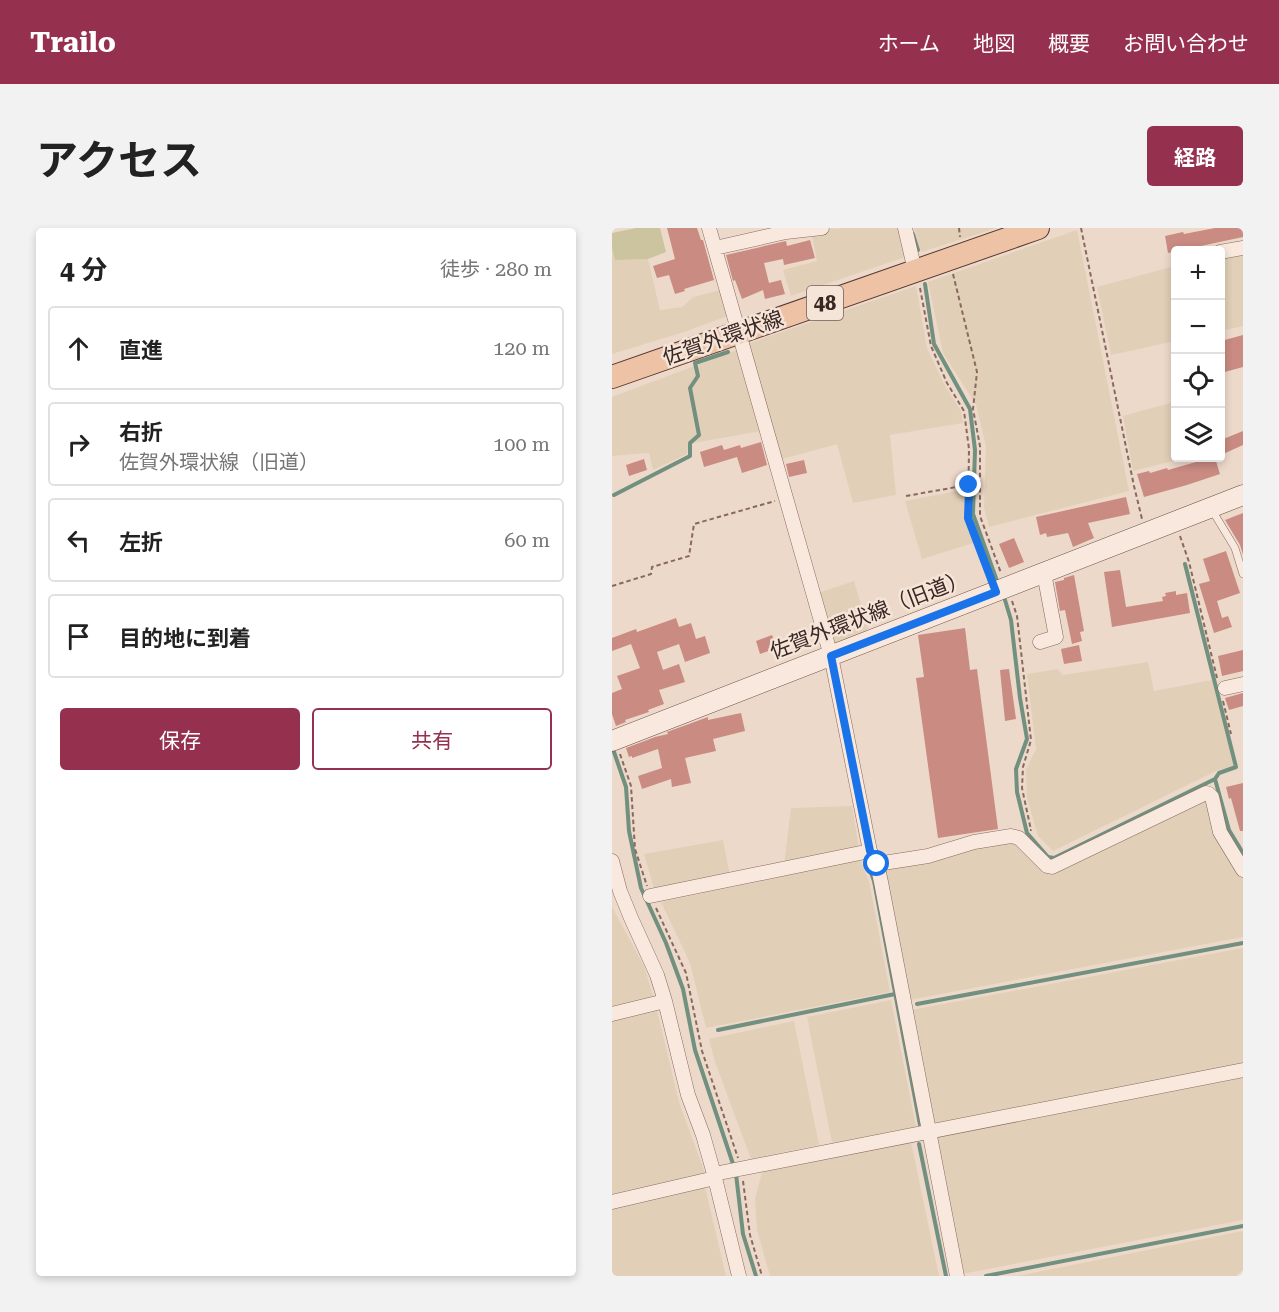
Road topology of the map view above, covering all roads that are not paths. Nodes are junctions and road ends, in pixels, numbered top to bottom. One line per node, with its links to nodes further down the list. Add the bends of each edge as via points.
1 (709, 228): 5 (street)
2 (822, 228): 5 (street)
3 (905, 228): 8 (street)
4 (1038, 228): 8 (main road, 佐賀外環状線 / 48)
5 (715, 248): 9 (street)
6 (1243, 248): 7 (street)
7 (1225, 251)
8 (915, 271): 9 (main road, 佐賀外環状線 / 48)
9 (739, 333): 10 (main road, 佐賀外環状線 / 48); 16 (street)
10 (612, 377)
11 (1243, 495): 12 (street, 佐賀外環状線（旧道）)
12 (1211, 508): 13 (street, 佐賀外環状線（旧道）); 14 (lane, via 1234,548)
13 (1044, 573): 15 (street, via 1056,637); 16 (street, 佐賀外環状線（旧道）)
14 (1243, 574)
15 (1040, 642)
16 (831, 656): 19 (street, 佐賀外環状線（旧道）); 20 (street)
17 (1243, 684): 18 (street)
18 (1222, 688)
19 (614, 740)
20 (873, 858): 22 (street, via 928,855 1011,836 1019,838 1052,867 1206,793 1212,797 1220,832); 24 (street); 28 (street, via 881,882)
21 (612, 861): 23 (street)
22 (1243, 870)
23 (616, 892): 25 (street, via 657,975)
24 (650, 896)
25 (665, 1001): 26 (street); 29 (street, via 688,1095 703,1135)
26 (612, 1014)
27 (1243, 1070): 28 (street)
28 (928, 1132): 29 (street); 32 (street)
29 (725, 1173): 30 (street); 31 (street)
30 (612, 1202)
31 (739, 1276)
32 (957, 1276)

